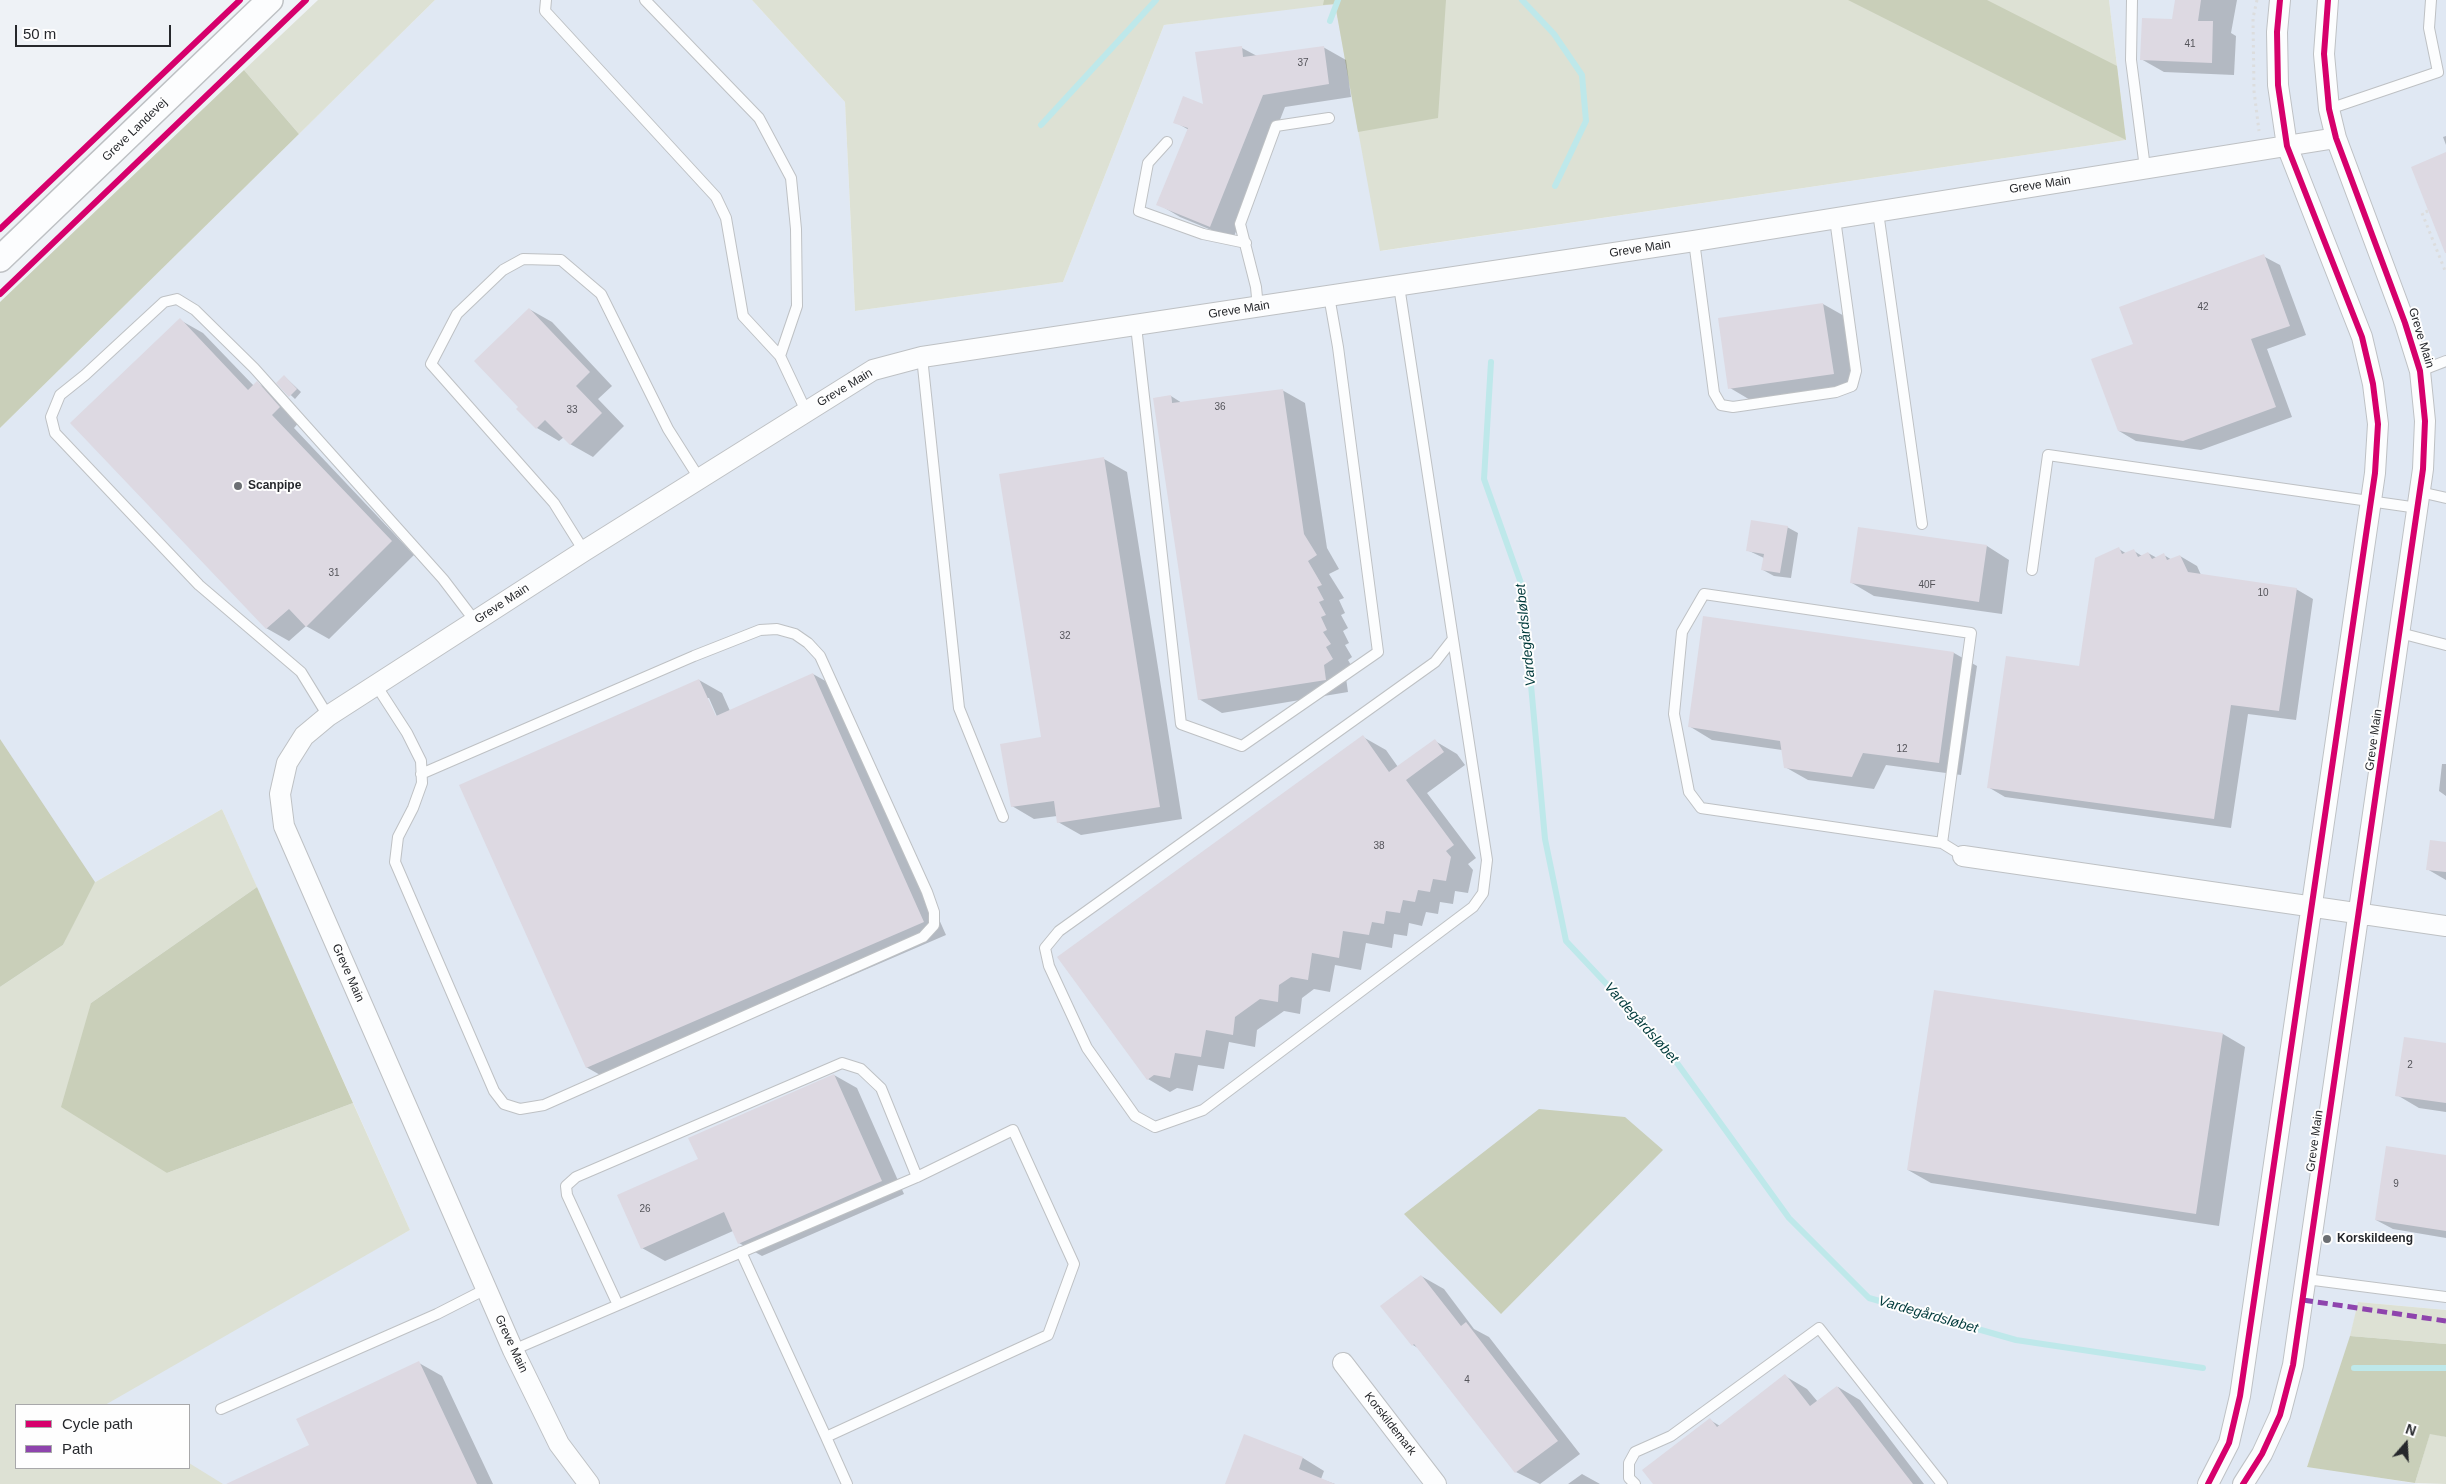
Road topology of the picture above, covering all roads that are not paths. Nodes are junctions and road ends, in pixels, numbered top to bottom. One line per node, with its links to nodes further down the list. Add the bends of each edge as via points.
1 (270, 0): 18 (street, Greve Landevej)
2 (546, 0): 23 (lane, via 545,11 716,197 726,218 743,316)
3 (645, 0): 23 (lane, via 759,118 791,178 796,229 797,306)
4 (2132, 0): 13 (lane, via 2131,60)
5 (2280, 0): 12 (street, via 2278,85)
6 (2328, 0): 8 (street, Greve Main, via 2324,54)
7 (2431, 0): 8 (lane, via 2429,28 2438,72)
8 (2329, 109): 10 (street, Greve Main)
9 (1329, 118): 17 (lane, via 1276,126 1240,224)
10 (2336, 138): 12 (street, Greve Main); 26 (street, Greve Main)
11 (1167, 142): 17 (lane, via 1148,162 1139,211 1203,234)
12 (2287, 146): 13 (street, Greve Main); 31 (street, via 2362,337 2374,384 2378,424)
13 (2145, 168): 14 (street, Greve Main)
14 (1878, 212): 15 (street, Greve Main); 32 (lane)
15 (1835, 219): 16 (street, Greve Main); 16 (lane, via 1856,371 1852,386 1836,392 1734,407 1721,405 1714,393)
16 (1694, 241): 19 (street, Greve Main)
17 (1246, 242): 21 (lane)
18 (0, 259)
19 (1399, 286): 20 (street, Greve Main); 37 (lane)
20 (1328, 296): 21 (street, Greve Main); 22 (lane, via 1378,652 1242,746 1181,724)
21 (1258, 308): 22 (street, Greve Main)
22 (1136, 326): 24 (street, Greve Main)
23 (780, 356): 27 (lane)
24 (922, 357): 27 (street, Greve Main, via 873,370); 42 (lane, via 959,708)
25 (2446, 361): 26 (lane)
26 (2420, 371): 30 (street, Greve Main, via 2425,422)
27 (806, 411): 28 (street, Greve Main)
28 (700, 478): 33 (street, Greve Main); 33 (lane, via 668,429 601,294 561,260 523,259 503,270 457,314 431,364 554,503)
29 (2446, 498): 30 (lane)
30 (2419, 500): 31 (lane); 36 (street, Greve Main)
31 (2371, 501): 34 (lane, via 2048,455); 45 (street)
32 (1922, 524)
33 (584, 550): 35 (street, Greve Main)
34 (2032, 570)
35 (475, 621): 39 (street, Greve Main); 40 (lane, via 443,579 254,368 195,310 177,299 164,302 60,395 51,417 55,433 199,585 301,672)
36 (2400, 633): 38 (lane); 46 (street, Greve Main)
37 (1453, 639): 37 (lane, via 1435,662 1059,930 1045,948 1049,966 1087,1048 1135,1116 1155,1127 1203,1110 1472,907 1483,893 1488,860)
38 (2446, 645)
39 (376, 685): 40 (street, Greve Main); 41 (lane, via 407,733 420,761)
40 (328, 716): 51 (street, Greve Main, via 304,736 287,763 280,794 284,826)
41 (422, 774): 41 (lane, via 413,808 398,837 395,862 494,1091 504,1104 520,1109 544,1105 896,949 923,937 934,925 934,912 927,892 820,656 808,643 786,631 760,630)
42 (1003, 817)
43 (1942, 843): 43 (lane, via 1971,634 1704,594 1682,632 1674,714 1689,792 1700,808); 44 (lane)
44 (1963, 856): 45 (street)
45 (2313, 908): 46 (street); 63 (street, via 2240,1396 2229,1443)
46 (2360, 914): 47 (street); 50 (street, Greve Main)
47 (2446, 926)
48 (916, 1177): 49 (lane); 53 (lane, via 881,1088 861,1069 842,1063 576,1177 566,1186 567,1195); 57 (lane, via 1013,1130 1074,1264 1048,1335)
49 (741, 1252): 53 (lane); 57 (lane)
50 (2306, 1279): 52 (lane); 64 (street, Greve Main, via 2293,1365 2280,1415 2262,1454)
51 (486, 1288): 54 (street, Greve Main); 56 (lane, via 438,1314)
52 (2446, 1297)
53 (618, 1305): 54 (lane)
54 (513, 1350): 58 (street, Greve Main, via 559,1444)
55 (1343, 1364): 60 (street, Korskildemark)
56 (222, 1409)
57 (826, 1437): 59 (lane)
58 (589, 1484)
59 (847, 1484)
60 (1436, 1484)
61 (1635, 1484): 62 (lane, via 1629,1478 1628,1463 1634,1452 1671,1436 1819,1328)
62 (1942, 1484)
63 (2208, 1484)
64 (2243, 1484)

